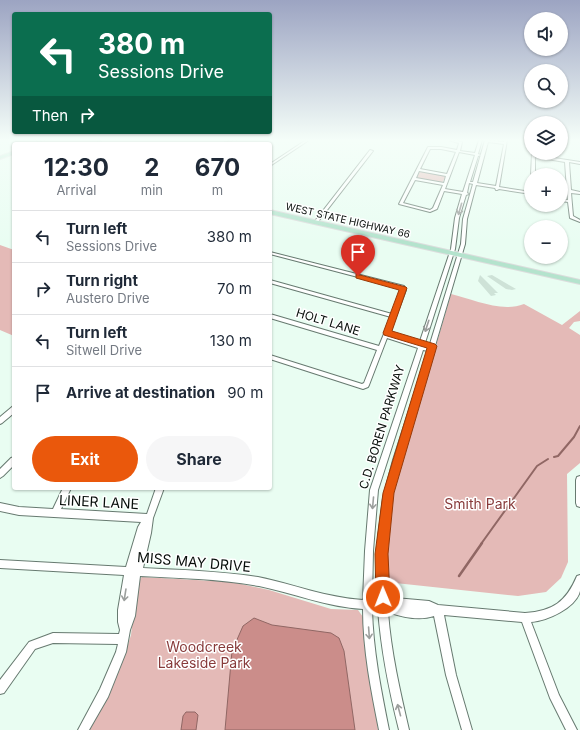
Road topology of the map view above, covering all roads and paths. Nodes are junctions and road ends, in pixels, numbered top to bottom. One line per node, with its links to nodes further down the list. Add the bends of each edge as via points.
1 (353, 174): 22 (street)
2 (416, 174): 8 (street)
3 (442, 174): 7 (street)
4 (470, 174): 9 (street, C.D. BOREN PARKWAY)
5 (477, 174): 11 (street, C.D. BOREN PARKWAY)
6 (500, 174): 12 (street)
7 (448, 175): 10 (street)
8 (413, 179): 10 (street); 13 (street, via 401,204 433,210)
9 (468, 183): 11 (street); 15 (street, C.D. BOREN PARKWAY)
10 (445, 184): 13 (street)
11 (475, 184): 12 (street); 18 (street, C.D. BOREN PARKWAY)
12 (497, 188): 16 (street)
13 (443, 190): 15 (street)
14 (568, 191): 17 (street); 19 (street)
15 (465, 193): 18 (street); 23 (street, C.D. BOREN PARKWAY, one-way to 23, via 457,218)
16 (524, 193)
17 (580, 193)
18 (472, 195): 24 (street, C.D. BOREN PARKWAY, via 465,219)
19 (569, 201): 21 (street, via 571,217)
20 (272, 212): 22 (main road, WEST STATE HIGHWAY 66)
21 (580, 221)
22 (316, 222): 23 (main road, WEST STATE HIGHWAY 66)
23 (451, 252): 24 (main road, WEST STATE HIGHWAY 66); 27 (street, C.D. BOREN PARKWAY)
24 (460, 254): 28 (main road, WEST STATE HIGHWAY 66); 29 (street, C.D. BOREN PARKWAY)
25 (272, 255): 30 (street, via 404,288)
26 (272, 282): 30 (street)
27 (442, 282): 29 (street); 33 (street, C.D. BOREN PARKWAY, one-way to 33)
28 (580, 282)
29 (451, 284): 34 (street, C.D. BOREN PARKWAY)
30 (394, 316): 32 (street)
31 (272, 317): 35 (street, HOLT LANE)
32 (386, 334): 33 (street); 35 (street)
33 (421, 345): 34 (street); 39 (street, C.D. BOREN PARKWAY)
34 (432, 348): 40 (street, C.D. BOREN PARKWAY)
35 (380, 349): 36 (street, via 363,387)
36 (272, 357)
37 (12, 411): 38 (street)
38 (0, 421)
39 (391, 434): 40 (street); 53 (street, C.D. BOREN PARKWAY, one-way to 53, via 374,490)
40 (404, 440): 54 (street, C.D. BOREN PARKWAY, via 385,512 382,554)
41 (12, 462): 42 (street)
42 (0, 474)
43 (580, 480): 46 (street)
44 (66, 490): 48 (street)
45 (159, 490): 49 (street)
46 (580, 503)
47 (0, 507): 48 (street, LINER LANE)
48 (55, 513): 49 (street, LINER LANE)
49 (149, 518): 51 (street, via 148,533)
50 (0, 564): 51 (street, MISS MAY DRIVE)
51 (133, 571): 53 (street, MISS MAY DRIVE, via 216,576 259,582 324,598); 57 (street, via 130,616)
52 (580, 579): 56 (street, MISS MAY DRIVE, via 569,600 550,614 538,618)
53 (368, 604): 54 (street, MISS MAY DRIVE); 60 (street, C.D. BOREN PARKWAY, one-way to 60, via 370,652)
54 (383, 605): 55 (street, MISS MAY DRIVE, via 395,611 430,614); 61 (street, C.D. BOREN PARKWAY, one-way to 54, via 394,690)
55 (438, 610): 56 (street, MISS MAY DRIVE); 62 (street)
56 (525, 618): 63 (street, via 555,698)
57 (124, 635): 58 (street, via 53,638 32,645); 59 (street, via 104,693)
58 (0, 689)
59 (83, 730)
60 (384, 730)
61 (404, 730)
62 (467, 730)
63 (572, 730)

